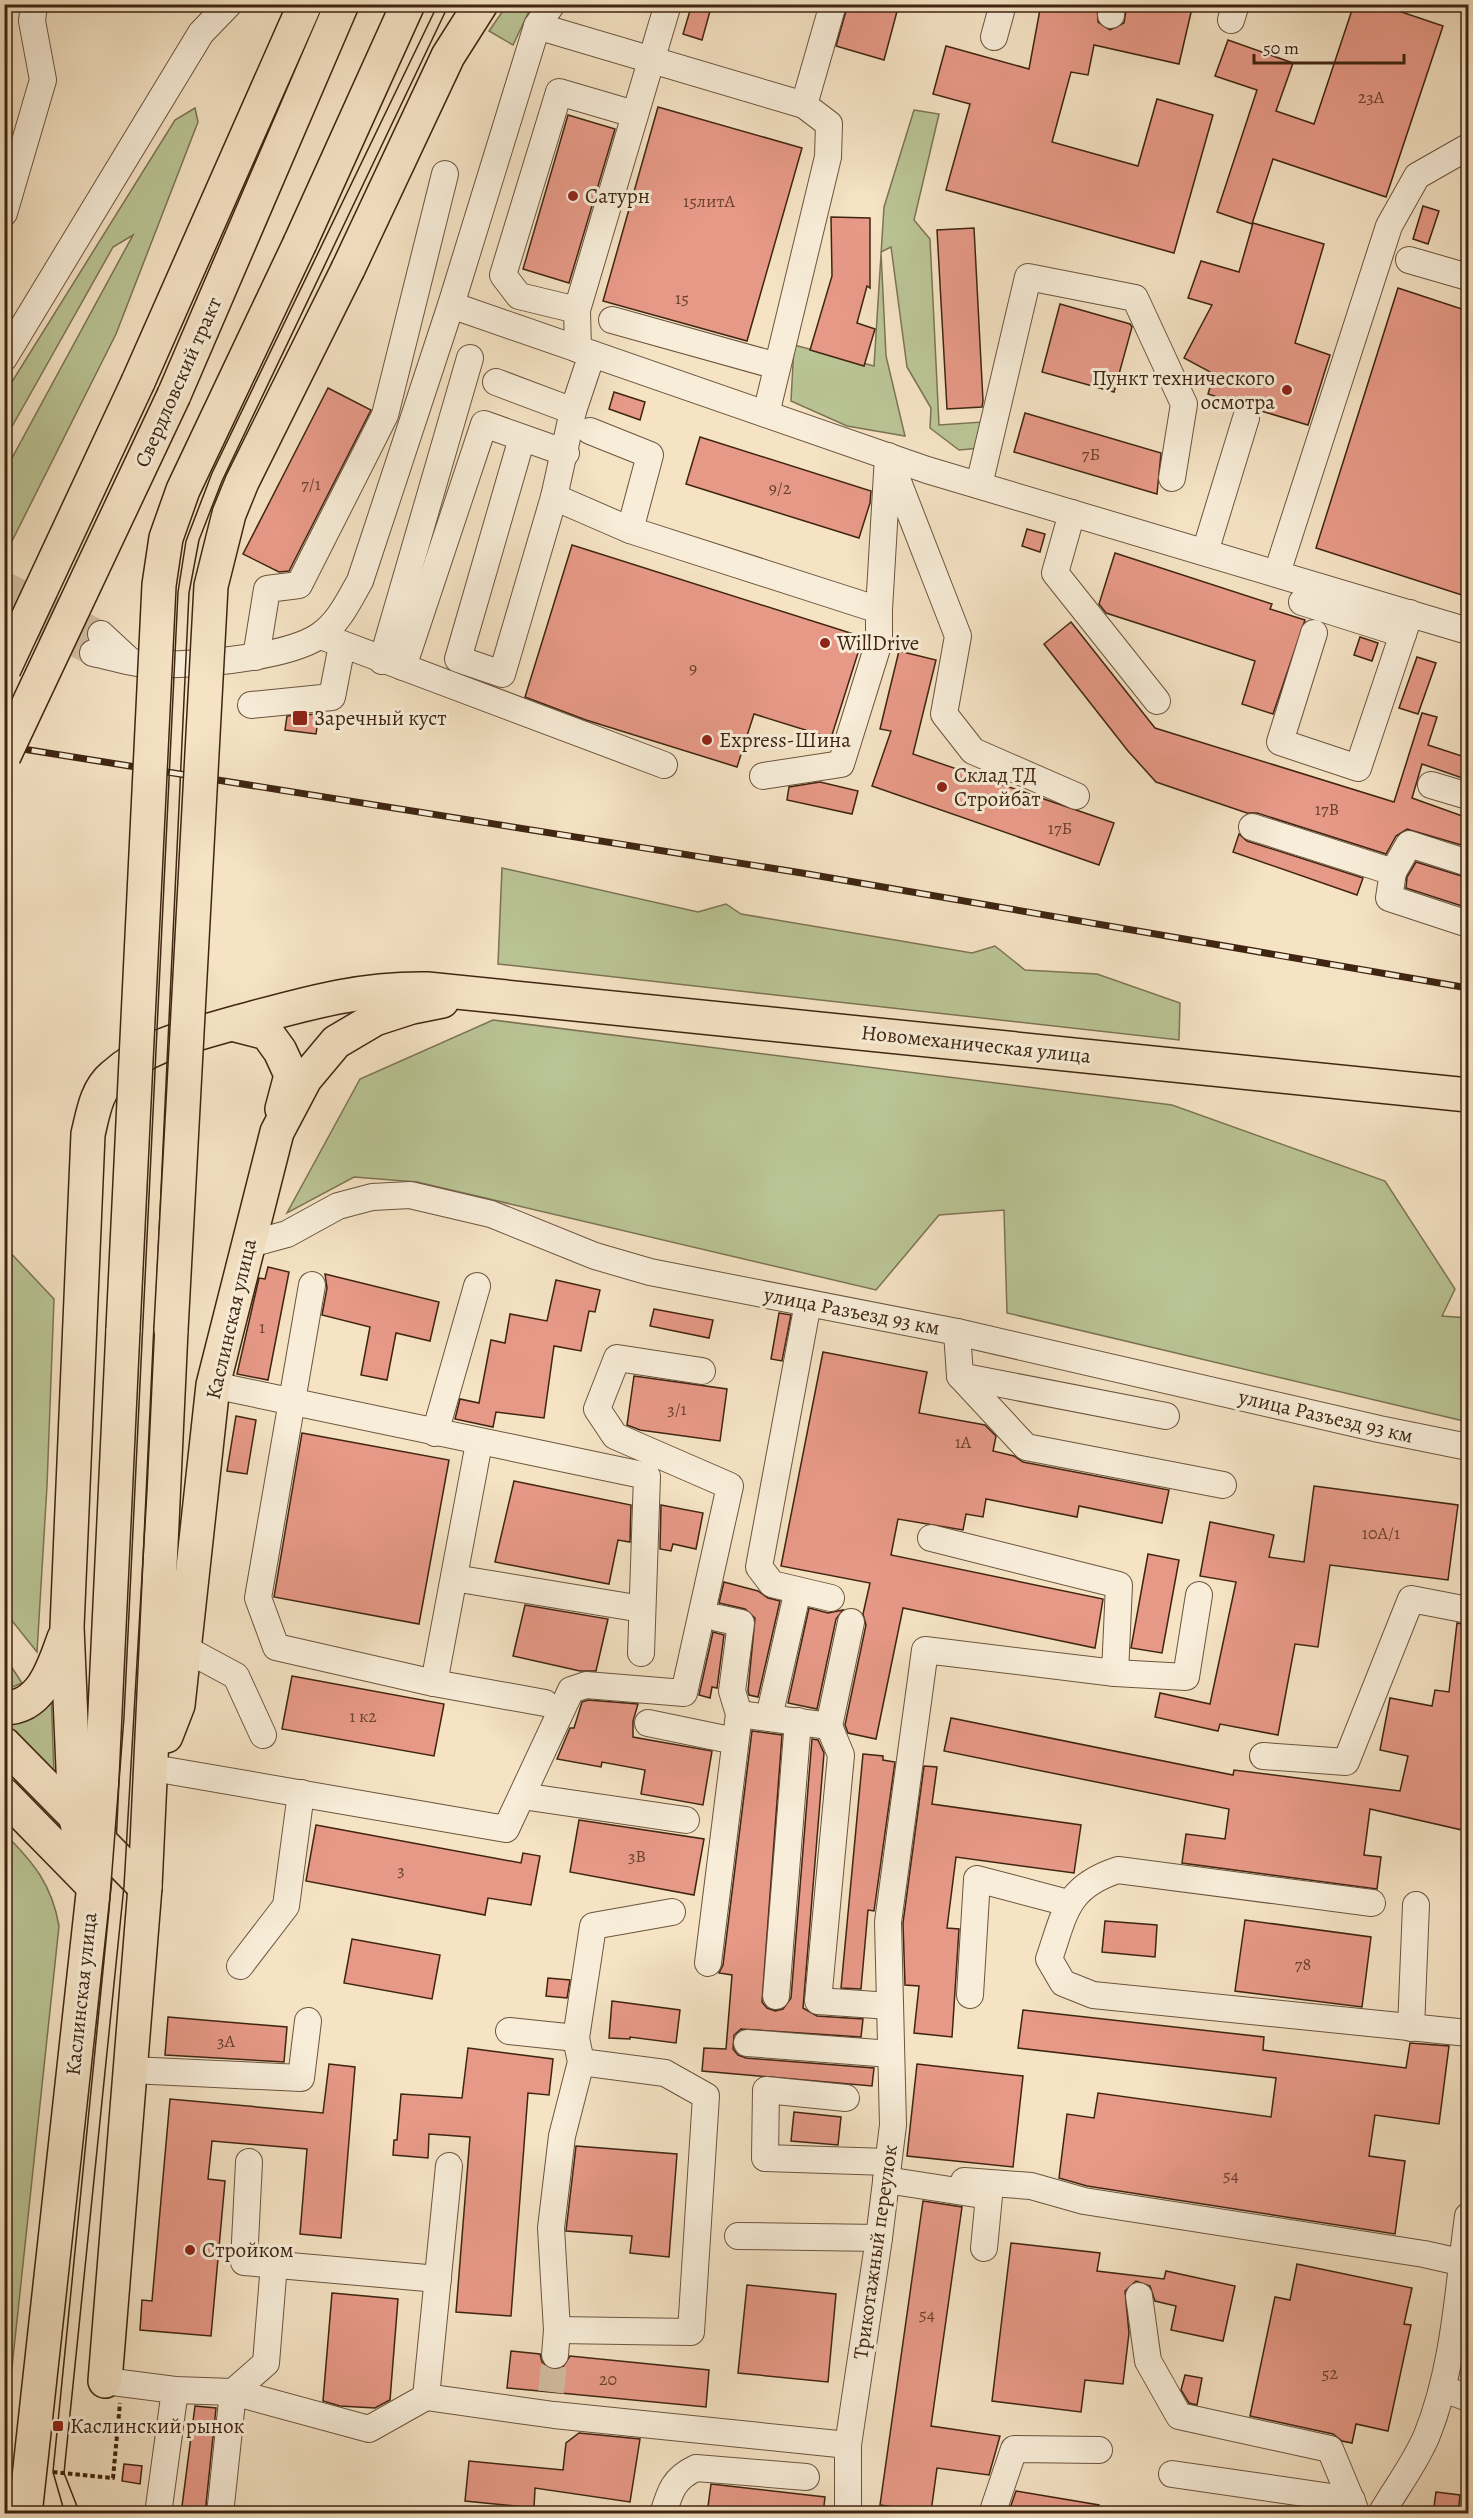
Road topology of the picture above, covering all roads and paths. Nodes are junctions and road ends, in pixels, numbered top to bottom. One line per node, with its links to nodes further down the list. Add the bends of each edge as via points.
1 (34, 4): 18 (street, via 32,21 43,81)
2 (229, 4): 25 (street, via 201,33)
3 (305, 4): 54 (main road, Свердловский тракт, bridge, via 138,382)
4 (342, 4): 57 (main road, Свердловский тракт, bridge, via 174,395)
5 (408, 4): 116 (main road, Каслинская улица, bridge, via 183,490 166,538 159,585)
6 (481, 4): 110 (main road, bridge, via 448,56 242,482 224,531 211,586 171,1330)
7 (552, 4): 11 (street)
8 (668, 4): 13 (street)
9 (833, 4): 14 (street)
10 (1003, 4): 12 (street)
11 (537, 26): 13 (street); 21 (street)
12 (994, 37)
13 (650, 60): 14 (street); 15 (street)
14 (804, 105): 27 (street, via 829,124 828,157)
15 (634, 114): 22 (street); 22 (street, via 559,92 503,275 519,296)
16 (1468, 147): 44 (street, via 1417,176 1389,226)
17 (445, 174): 52 (street, via 385,415 299,585 267,589)
18 (4, 213)
19 (1409, 260): 20 (street)
20 (1468, 277)
21 (451, 305): 24 (street); 50 (street, via 360,580)
22 (578, 310): 24 (street)
23 (612, 321): 27 (street)
24 (585, 352): 29 (street); 30 (street)
25 (4, 358)
26 (470, 358): 38 (street)
27 (777, 366): 30 (street)
28 (496, 382): 29 (street)
29 (573, 411): 34 (street)
30 (766, 414): 35 (street)
31 (1246, 418): 43 (street)
32 (590, 431): 42 (street, via 650,455)
33 (522, 438): 34 (street); 39 (street, via 484,424); 40 (street, via 458,659 502,674)
34 (566, 453): 40 (street)
35 (888, 456): 37 (street); 46 (street); 61 (street, via 958,636 944,714 974,751)
36 (1172, 478): 37 (street, via 1184,404 1135,298 1028,277)
37 (979, 486): 41 (street)
38 (432, 489): 39 (street); 53 (street)
39 (459, 496): 53 (street)
40 (554, 497): 42 (street)
41 (1072, 513): 43 (street); 55 (street, via 1055,573)
42 (630, 530): 46 (street)
43 (1205, 552): 44 (street)
44 (1277, 573): 47 (street)
45 (1302, 602): 47 (street)
46 (879, 610): 59 (street, via 879,642 842,764)
47 (1406, 624): 48 (street); 49 (street, via 1358,768 1280,742)
48 (1468, 631)
49 (1314, 633)
50 (331, 640): 52 (street); 53 (street); 56 (street, via 333,698)
51 (97, 644): 52 (street, via 130,661)
52 (256, 657)
53 (393, 664): 58 (street)
54 (4, 669)
55 (1157, 701)
56 (251, 705)
57 (4, 756)
58 (664, 765)
59 (763, 776)
60 (1431, 785): 62 (street)
61 (1076, 796)
62 (1468, 796)
63 (1252, 826): 65 (street)
64 (1468, 864): 65 (street, via 1409,844)
65 (1393, 872): 66 (street, via 1389,898)
66 (1468, 924)
67 (483, 994): 68 (main road, via 384,988 330,997); 69 (main road, Новомеханическая улица); 70 (main road, Каслинская улица, via 412,1007 375,1019 336,1042 305,1079)
68 (232, 1024): 70 (main road, via 267,1033 291,1075); 94 (main road, via 146,1051 111,1077 97,1097 88,1134)
69 (1468, 1095)
70 (277, 1132): 71 (main road, Каслинская улица)
71 (247, 1245): 74 (street, улица Разъезд 93 км, via 287,1234 339,1206 372,1197 410,1195 491,1214 595,1256 650,1272); 78 (main road, Каслинская улица)
72 (312, 1285): 79 (street)
73 (477, 1286): 81 (street)
74 (808, 1303): 75 (street, улица Разъезд 93 км); 88 (street, via 759,1567 772,1584)
75 (957, 1332): 77 (street); 83 (street, улица Разъезд 93 км)
76 (702, 1371): 113 (street, via 617,1358 597,1409 615,1436 729,1486 684,1693 586,1685 571,1690)
77 (960, 1376): 80 (street); 84 (street, via 1026,1447)
78 (213, 1385): 79 (street); 95 (main road, Каслинская улица)
79 (292, 1402): 81 (street); 98 (street, via 258,1598 276,1647)
80 (1166, 1416)
81 (435, 1433): 82 (street)
82 (479, 1443): 86 (street); 90 (street, via 647,1476)
83 (1468, 1447)
84 (1223, 1485)
85 (931, 1538): 97 (street, via 1119,1585)
86 (454, 1578): 90 (street); 98 (street)
87 (1199, 1595): 97 (street, via 1186,1677)
88 (831, 1598)
89 (795, 1603): 102 (street)
90 (642, 1609): 96 (street)
91 (1468, 1610): 109 (street, via 1411,1599 1346,1762)
92 (718, 1617): 101 (street, via 741,1623 732,1691)
93 (851, 1622): 105 (street)
94 (67, 1627): 100 (main road, via 52,1671 41,1688 29,1701); 114 (main road)
95 (184, 1648): 106 (street, via 236,1676); 110 (main road, Каслинская улица, via 178,1705)
96 (641, 1653)
97 (1114, 1673): 127 (street, Трикотажный переулок, via 925,1650 888,1922)
98 (434, 1683): 99 (street)
99 (545, 1703)
100 (4, 1708)
101 (739, 1713): 102 (street); 107 (street)
102 (769, 1717): 103 (street)
103 (798, 1720): 105 (street); 126 (street)
104 (648, 1723): 107 (street)
105 (829, 1726): 127 (street, via 841,1755 818,2001)
106 (263, 1735)
107 (735, 1741): 123 (street)
108 (4, 1744): 114 (main road)
109 (1263, 1756)
110 (153, 1768): 111 (street); 118 (main road)
111 (301, 1794): 113 (street, via 506,1829); 124 (street, via 286,1906)
112 (4, 1795): 117 (main road)
113 (522, 1796): 115 (street)
114 (75, 1815): 116 (main road); 117 (main road)
115 (686, 1820)
116 (99, 1839): 117 (main road, Каслинская улица); 118 (main road)
117 (93, 1885): 118 (main road); 162 (main road, Каслинская улица)
118 (145, 1887): 135 (main road)
119 (1068, 1903): 120 (street, via 1095,1878 1118,1870); 125 (street, via 977,1879); 129 (street, via 1049,1959 1063,1983 1093,1995)
120 (1372, 1903)
121 (1416, 1905): 129 (street)
122 (672, 1912): 133 (street, via 593,1926)
123 (708, 1963)
124 (240, 1966)
125 (970, 1995)
126 (776, 1996)
127 (890, 1998): 134 (street, Трикотажный переулок)
128 (308, 2021): 135 (street, via 301,2078)
129 (1411, 2028): 131 (street)
130 (509, 2031): 133 (street)
131 (1468, 2033)
132 (747, 2043): 134 (street)
133 (579, 2050): 133 (street, via 665,2073 706,2096 691,2332 556,2343 551,2228 562,2136)
134 (891, 2054): 139 (street, Трикотажный переулок, via 892,2125)
135 (131, 2070): 151 (main road)
136 (846, 2098): 139 (street, via 766,2090 765,2157)
137 (249, 2162): 147 (street, via 244,2262)
138 (449, 2166): 148 (street)
139 (887, 2171): 144 (street, Трикотажный переулок); 145 (street, via 989,2196)
140 (964, 2181): 146 (street, via 1031,2186 1084,2201)
141 (1468, 2216): 142 (street)
142 (1468, 2221): 146 (street)
143 (738, 2235): 144 (street)
144 (879, 2238): 156 (street, Трикотажный переулок)
145 (984, 2248)
146 (1464, 2263): 150 (street)
147 (274, 2264): 148 (street); 153 (street, via 266,2363)
148 (438, 2279): 154 (street)
149 (1139, 2296): 161 (street, via 1148,2361 1179,2416 1330,2449)
150 (1444, 2389): 155 (street); 168 (street, via 1426,2438)
151 (113, 2390): 152 (street); 158 (path, via 113,2478)
152 (175, 2390): 153 (street); 163 (street)
153 (233, 2392): 154 (street, via 369,2429); 164 (street)
154 (426, 2397): 156 (street, via 553,2404)
155 (1468, 2398)
156 (848, 2445): 166 (street, Трикотажный переулок)
157 (1099, 2450): 167 (street, via 1014,2449)
158 (64, 2473)
159 (1172, 2474): 161 (street)
160 (806, 2477): 165 (street, via 696,2468 680,2475 670,2490)
161 (1355, 2507)
162 (25, 2514)
163 (158, 2514)
164 (220, 2514)
165 (663, 2514)
166 (848, 2514)
167 (992, 2514)
168 (1381, 2514)

